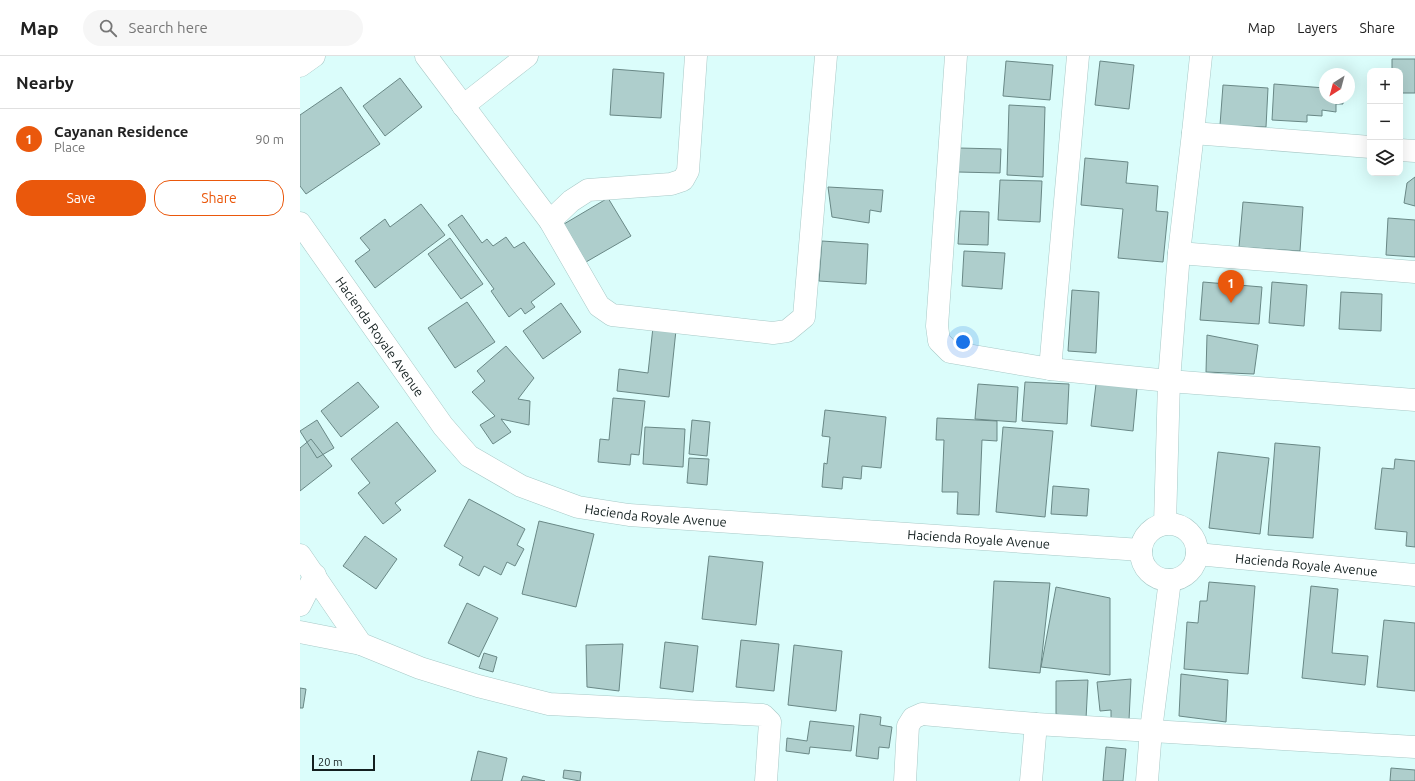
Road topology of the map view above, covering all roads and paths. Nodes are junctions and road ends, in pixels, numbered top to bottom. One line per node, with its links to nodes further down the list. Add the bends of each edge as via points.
1 (314, 56): 9 (street)
2 (426, 56): 10 (street)
3 (527, 56): 10 (street)
4 (696, 56): 15 (street, via 688,171 683,180 671,184 588,190 571,201)
5 (826, 56): 15 (street, via 804,317 787,331 773,333 612,315 599,306)
6 (956, 56): 19 (street, via 937,326 939,341 950,352)
7 (1078, 56): 19 (street)
8 (1201, 56): 11 (street)
9 (300, 66)
10 (463, 106): 15 (street)
11 (1193, 133): 12 (street); 17 (street)
12 (1367, 147)
13 (1403, 150): 14 (street)
14 (1415, 151)
15 (550, 221)
16 (300, 223): 23 (street, Hacienda Royale Avenue, via 443,426 469,456 521,486 578,507 629,515)
17 (1179, 253): 18 (street); 20 (street)
18 (1415, 272)
19 (1050, 369): 20 (street)
20 (1169, 381): 21 (street); 22 (street)
21 (1415, 400)
22 (1165, 524): 23 (street, via 1153,528 1144,538); 25 (street, via 1177,525 1188,531 1195,541)
23 (1141, 550): 28 (street, via 1143,562 1149,572 1159,578)
24 (300, 554): 26 (street)
25 (1197, 554): 27 (street, Hacienda Royale Avenue); 28 (street, via 1193,566 1183,576)
26 (315, 575): 29 (street); 31 (street)
27 (1415, 575)
28 (1170, 580): 33 (street)
29 (300, 605)
30 (300, 632): 31 (street)
31 (361, 644): 35 (street, via 420,668 549,704 763,715 770,722)
32 (1036, 724): 33 (street); 36 (street, via 922,714 913,718 908,726); 37 (street)
33 (1151, 730): 34 (street); 38 (street)
34 (1415, 747)
35 (766, 781)
36 (905, 781)
37 (1031, 781)
38 (1147, 781)

